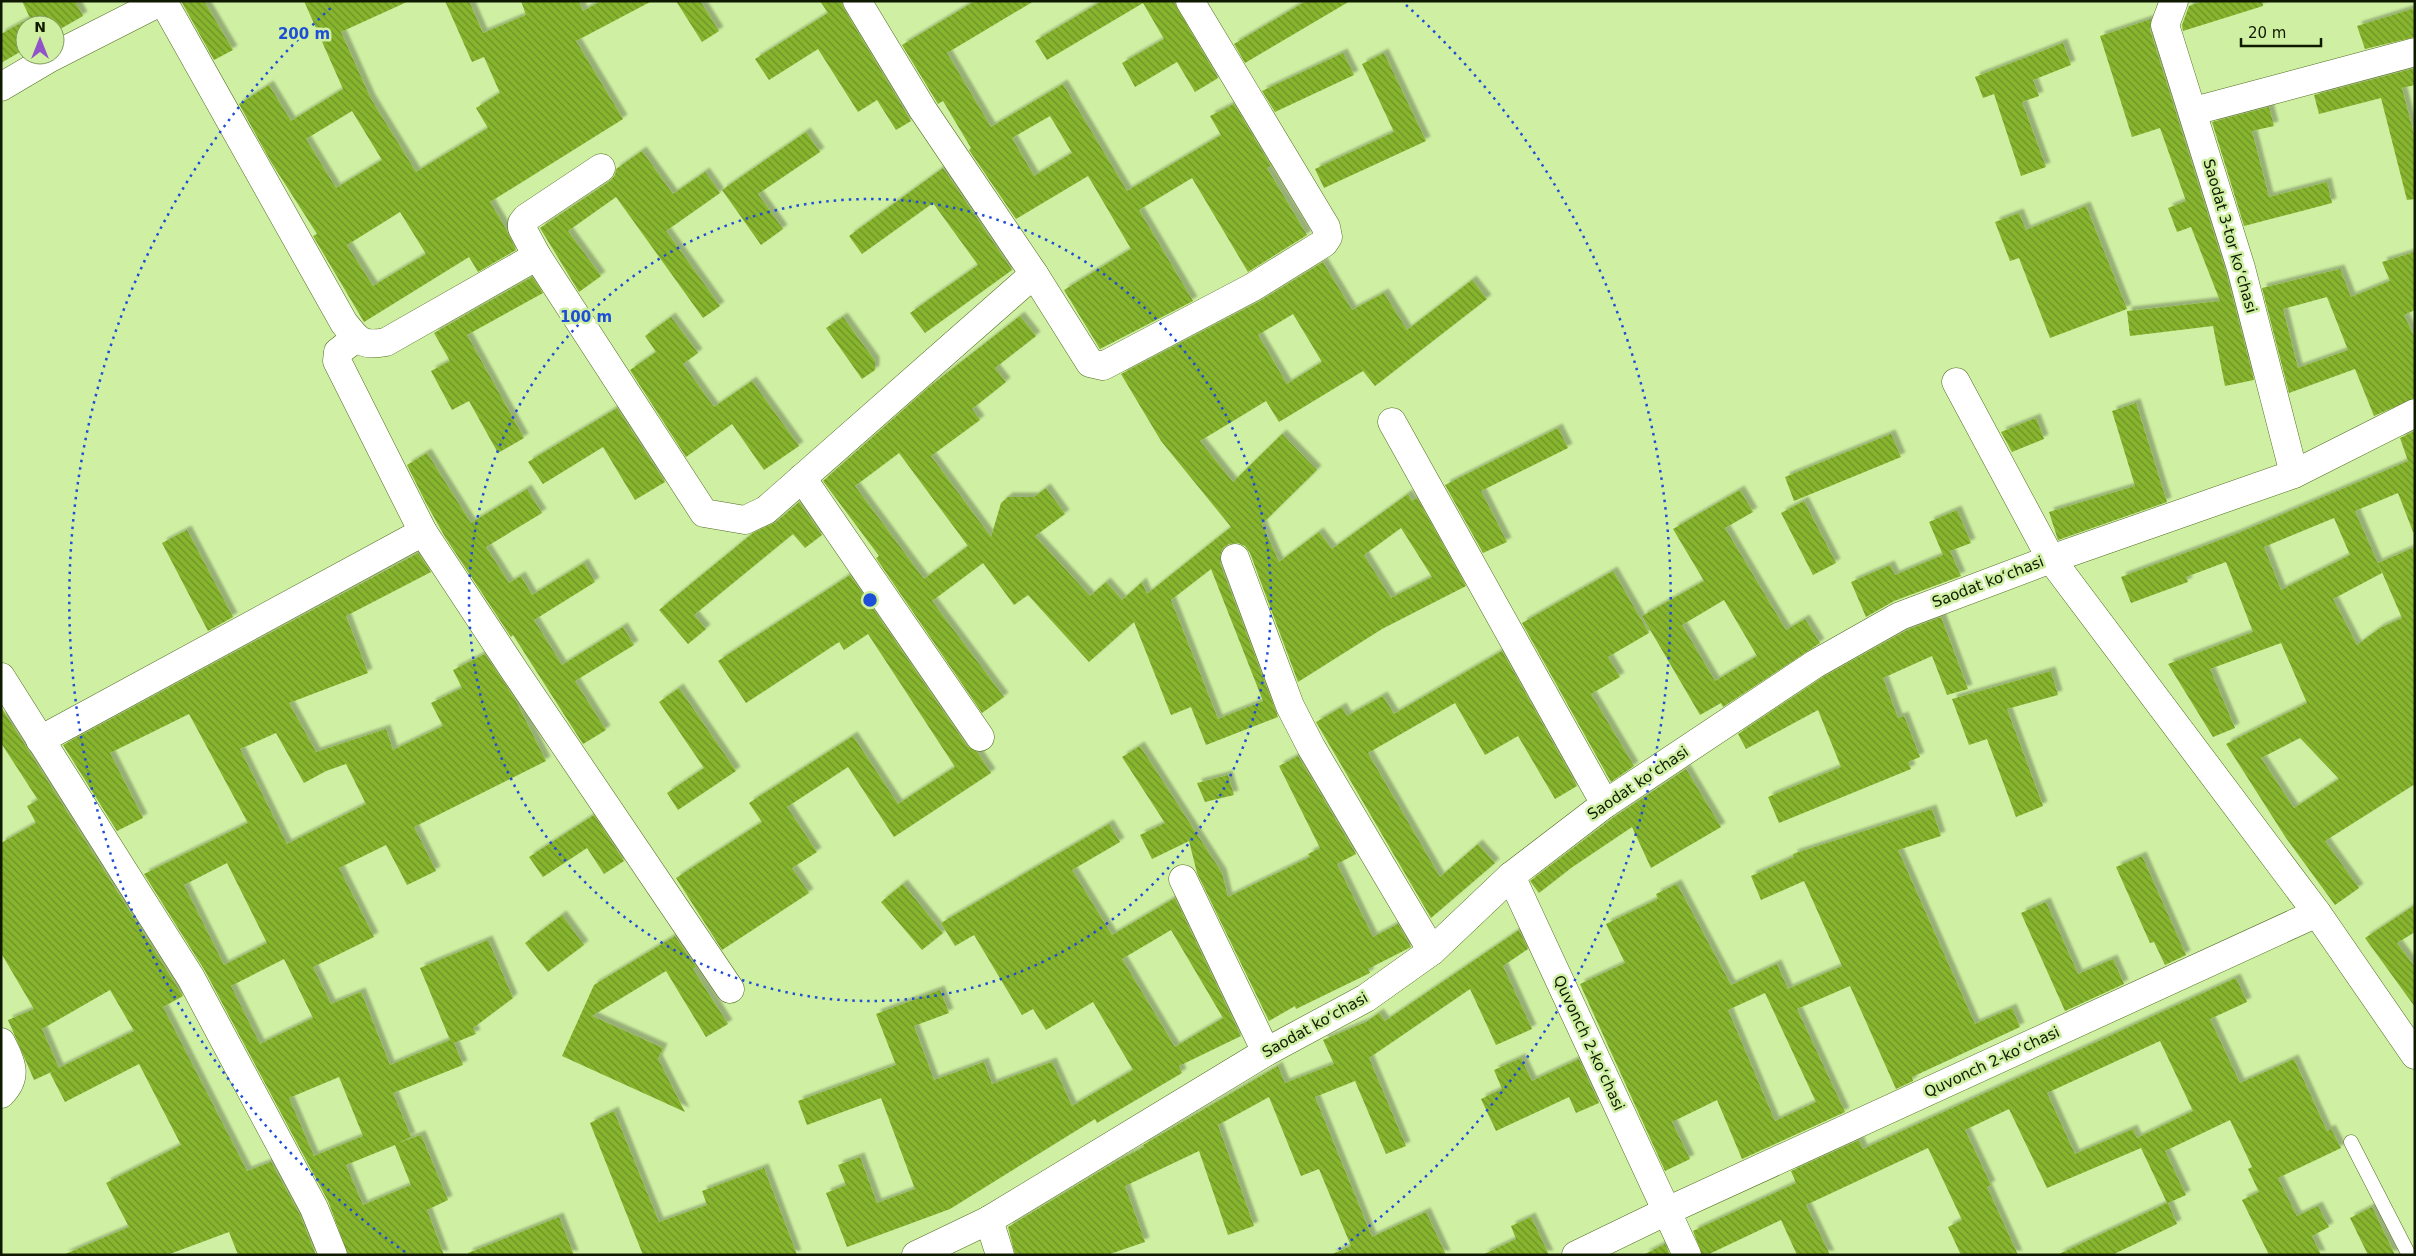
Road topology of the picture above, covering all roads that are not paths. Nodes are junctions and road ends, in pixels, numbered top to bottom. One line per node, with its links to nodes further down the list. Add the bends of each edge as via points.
1 (162, 1): 6 (street); 11 (street, via 344,323)
2 (857, 1): 10 (street, via 923,110)
3 (1190, 1): 10 (street, via 1326,227 1328,237 1324,243 1253,287 1104,366 1090,363)
4 (2174, 1): 7 (street, Saodat 3-tor koʻchasi, via 2165,25)
5 (2415, 52): 7 (street)
6 (1, 86)
7 (2194, 111): 15 (street, Saodat 3-tor koʻchasi, via 2241,268)
8 (601, 168): 9 (street, via 522,223)
9 (537, 256): 11 (street, via 386,342 369,345); 16 (street, via 704,513 745,520 766,510)
10 (1034, 274): 16 (street)
11 (356, 338): 17 (street, via 338,352 337,361)
12 (1956, 382): 19 (street)
13 (2415, 413): 15 (street, Saodat koʻchasi)
14 (1392, 422): 23 (street)
15 (2294, 474): 19 (street, Saodat koʻchasi)
16 (802, 478): 21 (street)
17 (423, 532): 22 (street); 28 (street)
18 (1235, 558): 27 (street, via 1290,706)
19 (2051, 558): 23 (street, Saodat koʻchasi, via 1900,616 1815,664); 26 (street)
20 (1, 677): 22 (street)
21 (980, 737)
22 (40, 740): 36 (street, via 191,978 314,1208)
23 (1605, 804): 24 (street, Saodat koʻchasi)
24 (1511, 876): 27 (street, Saodat koʻchasi); 34 (street, Quvonch 2-koʻchasi)
25 (1183, 879): 30 (street)
26 (2317, 914): 31 (street); 34 (street, Quvonch 2-koʻchasi)
27 (1432, 951): 30 (street, Saodat koʻchasi, via 1366,998)
28 (730, 989)
29 (1, 1042): 32 (street, via 10,1060 12,1074 10,1086)
30 (1266, 1052): 35 (street, Saodat koʻchasi)
31 (2415, 1055)
32 (1, 1094)
33 (2350, 1142): 41 (lane)
34 (1667, 1211): 39 (street, Quvonch 2-koʻchasi); 40 (street, Quvonch 2-koʻchasi)
35 (989, 1220): 37 (street, Saodat koʻchasi); 38 (street)
36 (333, 1255)
37 (916, 1255)
38 (1000, 1255)
39 (1576, 1255)
40 (1687, 1255)
41 (2409, 1255)

